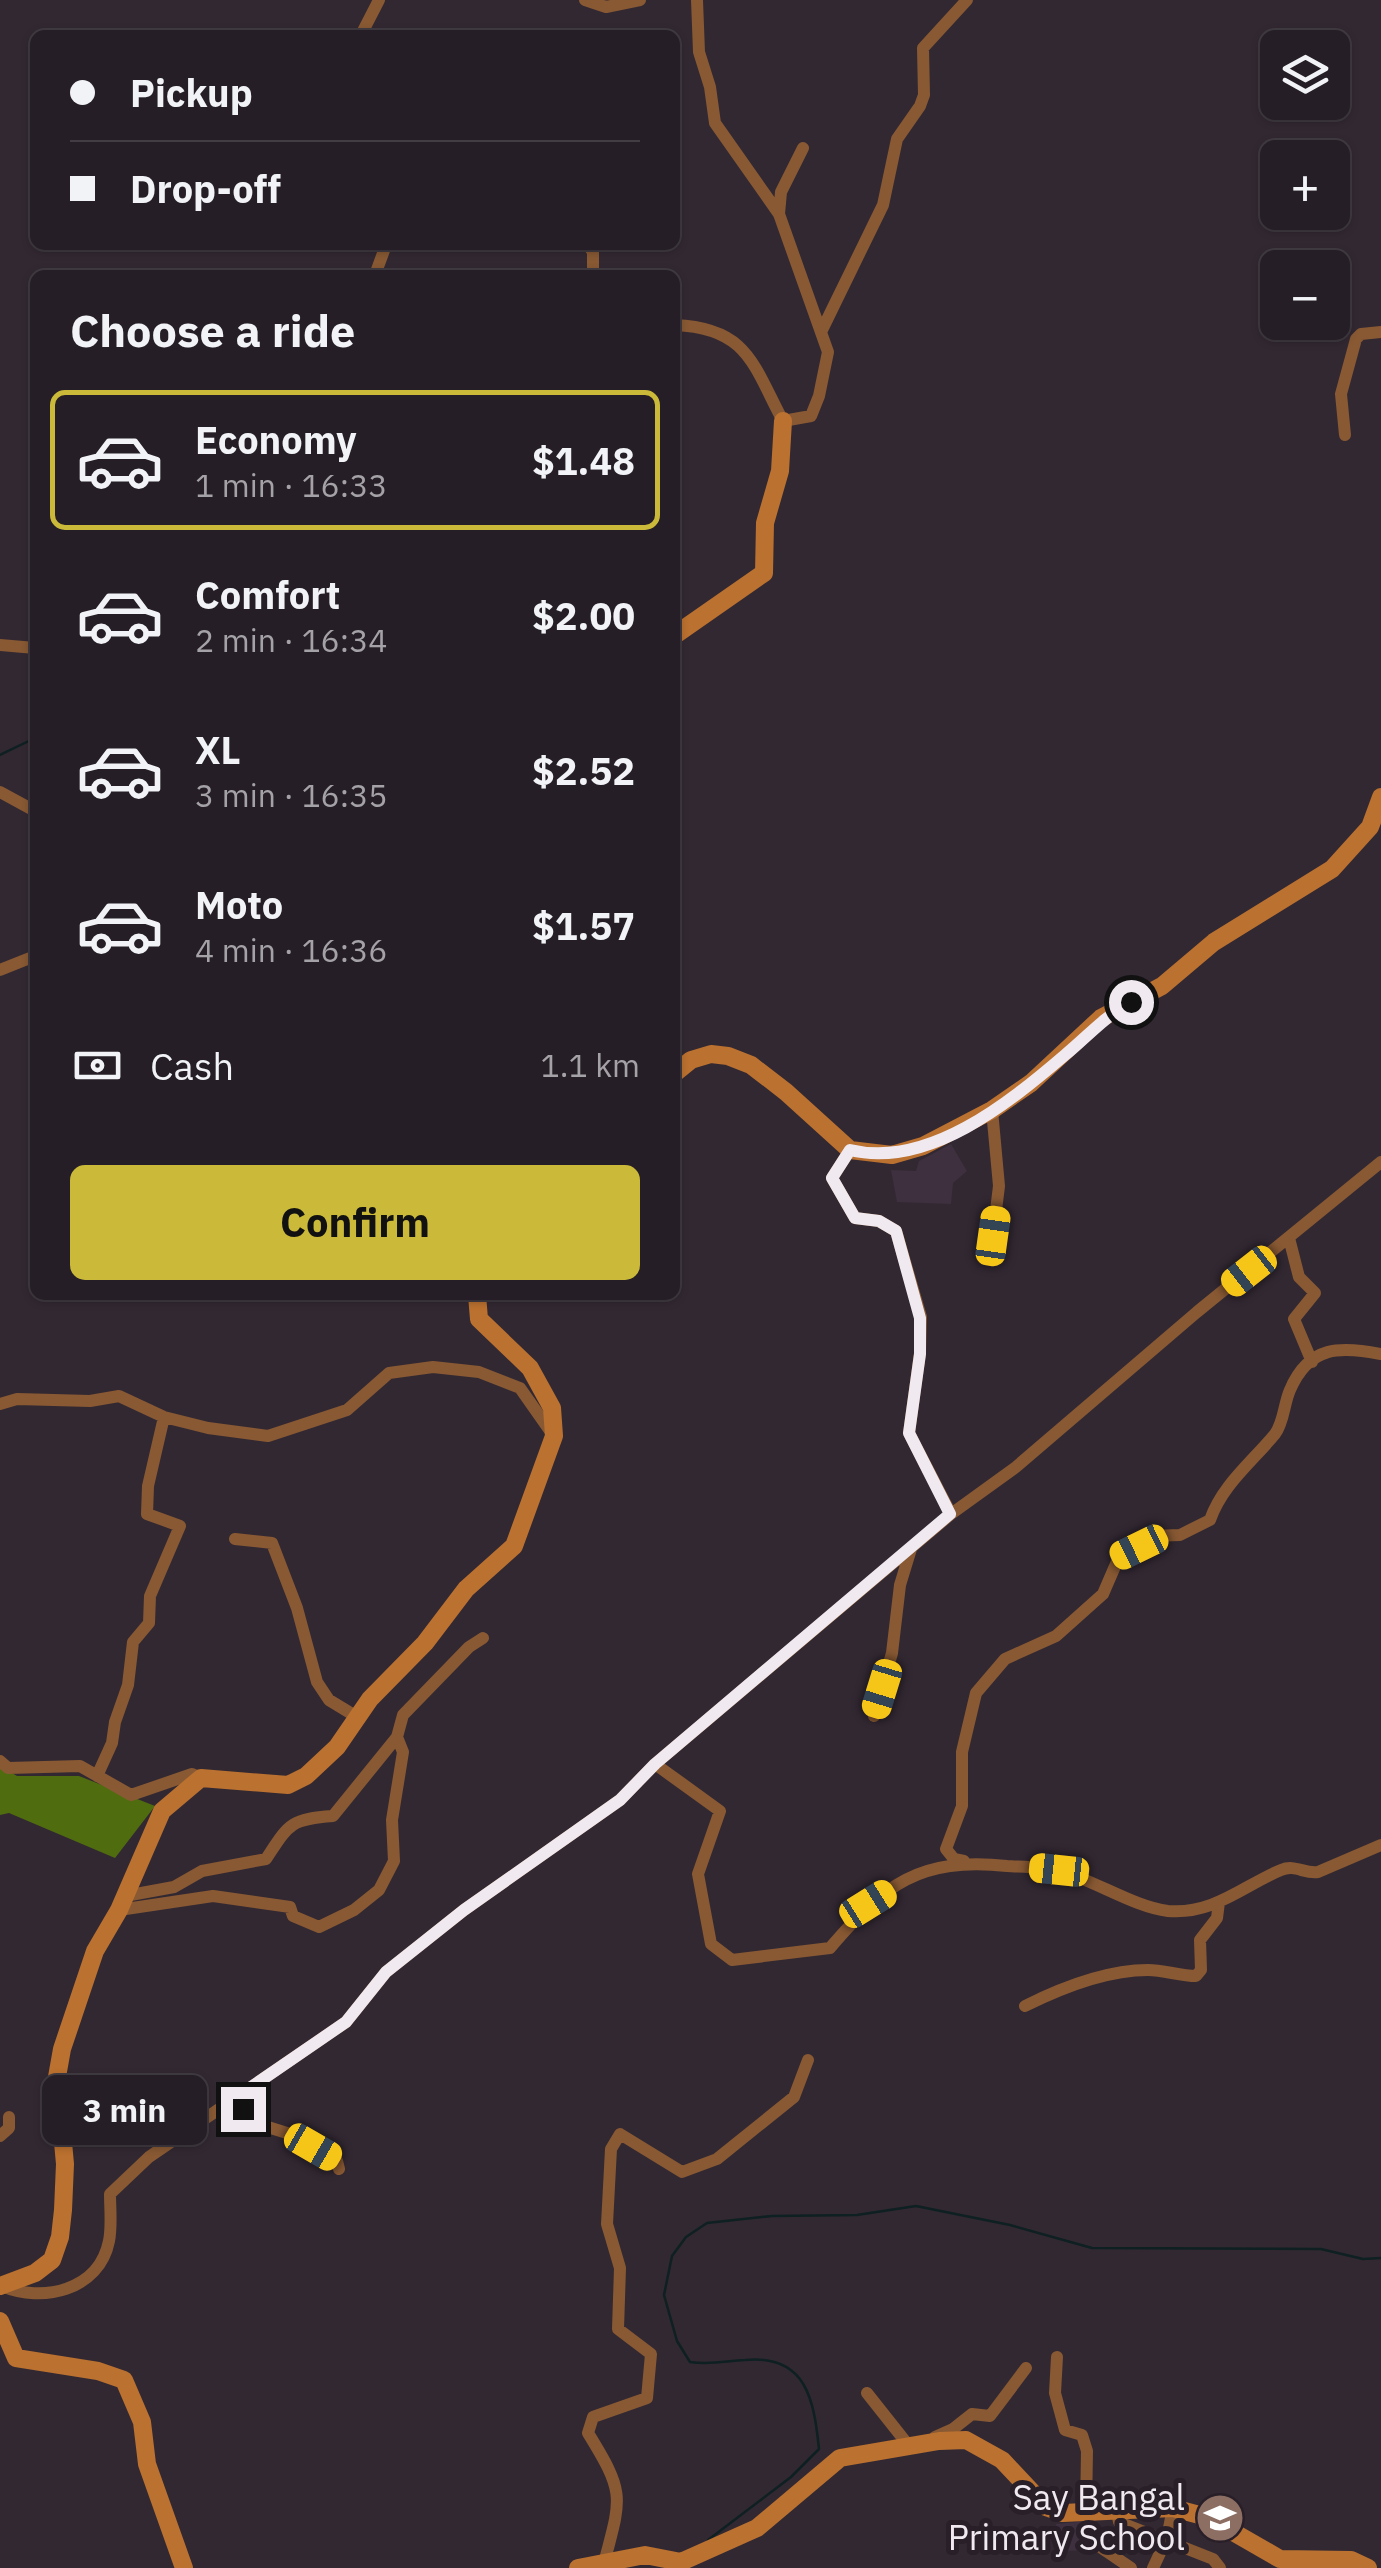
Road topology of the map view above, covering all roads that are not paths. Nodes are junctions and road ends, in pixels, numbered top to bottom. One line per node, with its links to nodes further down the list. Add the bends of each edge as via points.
1 (379, 0): 6 (street)
2 (585, 0): 3 (street, via 606,7)
3 (640, 0)
4 (697, 0): 8 (street, via 699,52 715,123)
5 (967, 0): 10 (street, via 923,48 924,95 897,140 883,205)
6 (364, 30)
7 (803, 148): 8 (street, via 781,192)
8 (779, 214): 10 (street)
9 (680, 325): 12 (street, via 731,337)
10 (822, 330): 12 (street, via 828,352 820,396 810,416)
11 (1381, 332): 13 (street, via 1356,338 1341,394)
12 (783, 422): 14 (main road, via 780,470 765,523 764,573)
13 (1344, 435)
14 (680, 632)
15 (0, 645): 16 (street)
16 (30, 648)
17 (0, 792): 19 (street)
18 (1381, 798): 23 (main road, via 1370,826 1332,869 1214,942 1162,986 1101,1018)
19 (30, 808)
20 (30, 958): 21 (street)
21 (0, 970)
22 (680, 1069): 24 (main road, via 711,1054 752,1065)
23 (992, 1110): 24 (main road, via 923,1146 892,1154); 27 (street, via 999,1186)
24 (850, 1150): 34 (street, via 832,1178 855,1218 896,1231 920,1318 909,1433)
25 (1381, 1162): 26 (street)
26 (1289, 1238): 30 (street, via 1299,1277 1315,1292 1294,1318); 34 (street, via 1016,1467)
27 (990, 1259)
28 (477, 1300): 33 (main road, via 479,1319 539,1383 552,1408)
29 (1381, 1354): 30 (street, via 1333,1348)
30 (1312, 1362): 46 (street, via 1290,1388 1278,1431 1218,1498 1210,1520 1180,1535 1150,1536 1119,1556 1104,1594 1056,1636 1020,1650 984,1680 965,1733 962,1806 946,1848)
31 (0, 1404): 32 (street, via 120,1396)
32 (164, 1417): 33 (street, via 268,1436 347,1410 389,1372 433,1367 479,1372 520,1388); 43 (street, via 147,1514 180,1526 150,1596 149,1622 134,1642 112,1743)
33 (554, 1436): 39 (main road, via 514,1546 466,1590)
34 (950, 1514): 36 (street)
35 (235, 1539): 39 (street, via 272,1544 317,1682)
36 (912, 1547): 38 (street); 42 (street)
37 (484, 1638): 40 (street, via 403,1716)
38 (874, 1716)
39 (356, 1717): 44 (main road, via 338,1748 288,1784)
40 (397, 1737): 48 (street, via 333,1816 289,1824 266,1860 202,1871); 48 (street, via 402,1752 394,1861 380,1890 354,1910 319,1927 293,1916 290,1907 213,1896)
41 (0, 1761): 43 (street, via 8,1768 80,1766)
42 (655, 1764): 46 (street, via 720,1811 698,1874 710,1944 732,1960 830,1948 868,1904 910,1878); 51 (street, via 620,1800 386,1972 346,2022)
43 (97, 1776): 44 (street, via 131,1795 192,1774)
44 (201, 1778): 48 (main road, via 162,1810)
45 (1381, 1844): 47 (street, via 1318,1872 1282,1869)
46 (968, 1862): 47 (street, via 1059,1870 1168,1911)
47 (1219, 1902): 49 (street, via 1217,1918 1200,1940 1196,1976 1148,1970 1101,1976)
48 (122, 1903): 55 (main road, via 95,1952 58,2062 65,2164 60,2237 52,2260)
49 (1025, 2006)
50 (808, 2060): 66 (street, via 794,2098 717,2159 682,2172 620,2134 612,2149 607,2224 620,2268 618,2329 651,2354 647,2398 593,2417 588,2433 616,2479 620,2504)
51 (225, 2105): 54 (street, via 290,2134 337,2161); 55 (street, via 149,2157 110,2194 109,2244 87,2280 24,2295)
52 (10, 2118): 53 (street)
53 (0, 2136)
54 (339, 2169)
55 (1, 2286)
56 (0, 2321): 68 (main road, via 16,2358 124,2380)
57 (1058, 2357): 63 (street, via 1056,2393 1066,2430 1082,2436 1087,2450)
58 (1026, 2368): 60 (street, via 990,2416 972,2414 954,2430)
59 (867, 2393): 60 (street)
60 (910, 2446): 63 (main road, via 966,2440 1002,2460 1046,2507); 67 (main road, via 840,2458 757,2528)
61 (1116, 2508): 62 (main road); 63 (main road); 65 (street, via 1119,2522)
62 (1174, 2508): 65 (street); 73 (main road, via 1207,2518 1280,2560 1351,2560)
63 (1086, 2510)
64 (1087, 2538): 70 (street)
65 (1166, 2538): 71 (street); 72 (street)
66 (604, 2563): 67 (main road, via 645,2555); 69 (main road)
67 (685, 2565)
68 (184, 2568)
69 (578, 2568)
70 (1131, 2568)
71 (1153, 2568)
72 (1220, 2568)
73 (1368, 2568)

